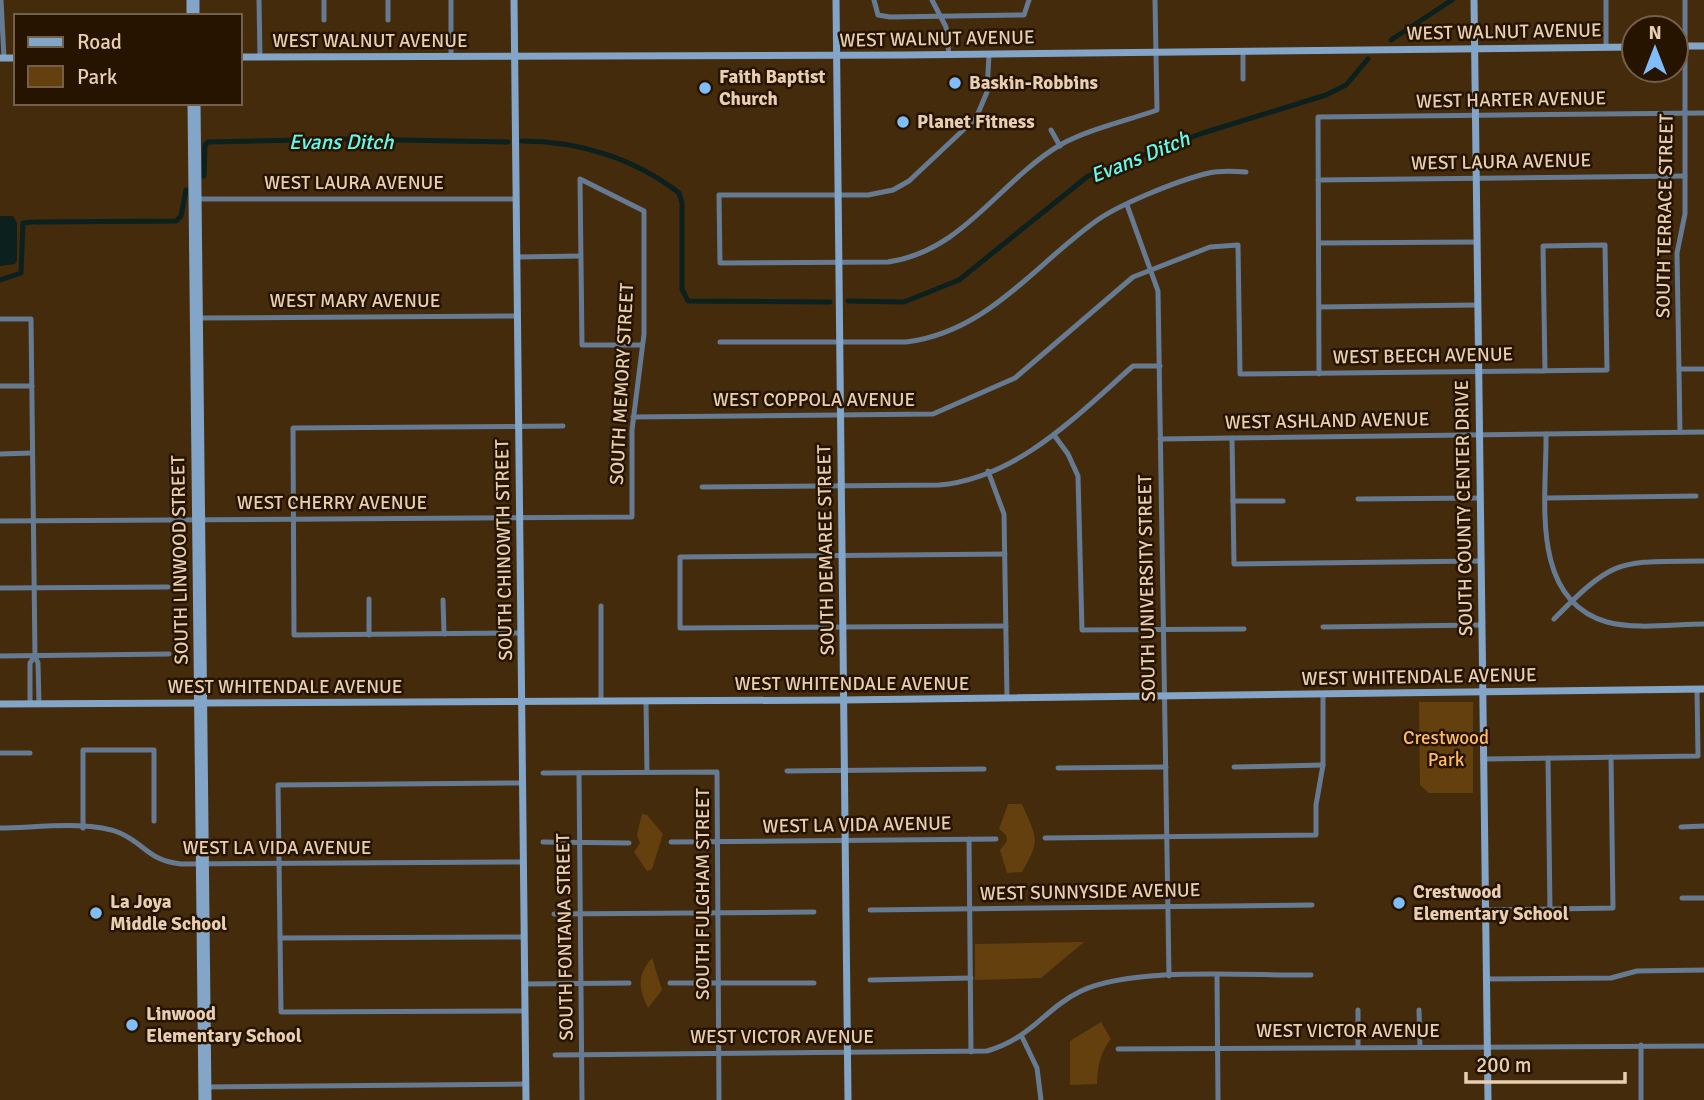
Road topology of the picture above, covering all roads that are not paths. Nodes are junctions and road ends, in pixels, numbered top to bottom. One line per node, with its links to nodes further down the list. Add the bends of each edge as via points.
1 (1, 0): 29 (street)
2 (259, 0): 26 (street)
3 (324, 0): 15 (street)
4 (388, 0): 16 (street)
5 (451, 0): 27 (street)
6 (514, 0): 28 (street, SOUTH CHINOWTH STREET)
7 (836, 0): 23 (street, SOUTH DEMAREE STREET)
8 (874, 0): 14 (street, via 877,15)
9 (932, 0): 14 (street)
10 (1029, 0): 14 (street, via 1024,15)
11 (1155, 0): 21 (street)
12 (1474, 0): 19 (street, SOUTH COUNTY CENTER DRIVE)
13 (1606, 0): 17 (street)
14 (943, 17): 24 (street)
15 (324, 20)
16 (388, 20)
17 (1606, 47): 18 (street, WEST WALNUT AVENUE); 19 (street, WEST WALNUT AVENUE)
18 (1620, 47)
19 (1476, 48): 20 (street, WEST WALNUT AVENUE); 36 (street, SOUTH COUNTY CENTER DRIVE)
20 (1243, 51): 21 (street, WEST WALNUT AVENUE); 30 (street)
21 (1155, 52): 22 (street, WEST WALNUT AVENUE); 38 (street, via 1157,110)
22 (989, 54): 24 (street, WEST WALNUT AVENUE); 43 (street, via 984,100 969,127 893,190)
23 (836, 55): 24 (street, WEST WALNUT AVENUE); 28 (street, WEST WALNUT AVENUE); 43 (street, SOUTH DEMAREE STREET)
24 (949, 55)
25 (242, 57): 26 (street, WEST WALNUT AVENUE)
26 (260, 57): 27 (street, WEST WALNUT AVENUE)
27 (452, 57): 28 (street, WEST WALNUT AVENUE)
28 (515, 57): 45 (street, SOUTH CHINOWTH STREET)
29 (2, 58)
30 (1243, 79)
31 (1684, 84): 34 (street, SOUTH TERRACE STREET)
32 (191, 105): 44 (street, SOUTH LINWOOD STREET)
33 (197, 105): 44 (street, SOUTH LINWOOD STREET)
34 (1684, 113): 35 (street, WEST HARTER AVENUE); 36 (street, WEST HARTER AVENUE); 40 (street, SOUTH TERRACE STREET)
35 (1704, 113)
36 (1477, 116): 41 (street, SOUTH COUNTY CENTER DRIVE); 42 (street, WEST HARTER AVENUE, via 1318,117)
37 (1051, 130): 38 (street)
38 (1060, 146): 51 (street, via 936,247 908,259)
39 (1246, 172): 46 (street, via 1208,173)
40 (1685, 176): 41 (street, WEST LAURA AVENUE); 62 (street, SOUTH TERRACE STREET, via 1685,214 1677,253)
41 (1476, 179): 42 (street, WEST LAURA AVENUE); 47 (street, SOUTH COUNTY CENTER DRIVE)
42 (1318, 180): 48 (street)
43 (838, 195): 51 (street, SOUTH DEMAREE STREET); 51 (street, via 719,195 720,263)
44 (195, 199): 45 (street, WEST LAURA AVENUE); 56 (street, SOUTH LINWOOD STREET)
45 (516, 199): 50 (street, SOUTH CHINOWTH STREET)
46 (1127, 205): 52 (street, SOUTH UNIVERSITY STREET); 59 (street, via 1090,225 1003,301 978,317 916,341)
47 (1477, 242): 48 (street); 53 (street, SOUTH COUNTY CENTER DRIVE)
48 (1319, 243): 54 (street)
49 (580, 256): 50 (street); 60 (street, via 582,345); 60 (street, SOUTH MEMORY STREET, via 580,179 644,211)
50 (517, 257): 55 (street, SOUTH CHINOWTH STREET)
51 (838, 262): 59 (street, SOUTH DEMAREE STREET)
52 (1152, 270): 61 (street, SOUTH UNIVERSITY STREET, via 1158,291); 66 (street, WEST COPPOLA AVENUE, via 1210,247 1238,245); 71 (street, WEST COPPOLA AVENUE, via 1126,282 1008,382 933,414)
53 (1477, 305): 54 (street); 65 (street, SOUTH COUNTY CENTER DRIVE)
54 (1319, 307): 67 (street)
55 (517, 316): 56 (street, WEST MARY AVENUE); 72 (street, SOUTH CHINOWTH STREET)
56 (196, 318): 95 (street, SOUTH LINWOOD STREET)
57 (0, 320): 69 (street, via 31,319)
58 (720, 342): 59 (street)
59 (839, 342): 71 (street, SOUTH DEMAREE STREET)
60 (642, 345): 70 (street, SOUTH MEMORY STREET)
61 (1160, 366): 77 (street, via 1133,366); 80 (street, SOUTH UNIVERSITY STREET)
62 (1679, 369): 63 (street); 74 (street, SOUTH TERRACE STREET)
63 (1704, 369)
64 (1545, 370): 64 (street, WEST BEECH AVENUE, via 1543,246 1605,245 1607,370); 65 (street, WEST BEECH AVENUE)
65 (1478, 372): 67 (street, WEST BEECH AVENUE); 78 (street, SOUTH COUNTY CENTER DRIVE)
66 (1240, 374): 67 (street, WEST BEECH AVENUE)
67 (1319, 374)
68 (0, 386): 69 (street)
69 (32, 386): 81 (street)
70 (634, 417): 71 (street, WEST COPPOLA AVENUE); 93 (street, SOUTH MEMORY STREET)
71 (840, 417): 85 (street, SOUTH DEMAREE STREET)
72 (519, 426): 73 (street); 92 (street, SOUTH CHINOWTH STREET); 94 (street, via 293,428)
73 (563, 426)
74 (1680, 432): 75 (street, WEST ASHLAND AVENUE); 76 (street, WEST ASHLAND AVENUE)
75 (1704, 432)
76 (1546, 434): 78 (street, WEST ASHLAND AVENUE); 88 (street)
77 (1054, 435): 83 (street, via 1029,453); 115 (street, via 1078,476 1082,630)
78 (1479, 435): 79 (street, WEST ASHLAND AVENUE); 87 (street, SOUTH COUNTY CENTER DRIVE)
79 (1232, 438): 80 (street, WEST ASHLAND AVENUE); 90 (street)
80 (1160, 439): 115 (street, SOUTH UNIVERSITY STREET)
81 (32, 453): 82 (street); 96 (street)
82 (0, 454)
83 (988, 471): 85 (street, via 948,484); 98 (street, via 1002,503)
84 (702, 486): 85 (street)
85 (841, 486): 99 (street, SOUTH DEMAREE STREET)
86 (1696, 496): 88 (street)
87 (1479, 498): 89 (street); 100 (street, SOUTH COUNTY CENTER DRIVE)
88 (1547, 498): 107 (street, via 1548,553 1558,583)
89 (1359, 499)
90 (1233, 501): 91 (street); 100 (street, via 1234,565)
91 (1283, 501)
92 (520, 517): 93 (street, WEST CHERRY AVENUE); 94 (street, WEST CHERRY AVENUE); 118 (street, SOUTH CHINOWTH STREET)
93 (632, 517)
94 (292, 518): 95 (street, WEST CHERRY AVENUE); 119 (street, via 294,635)
95 (199, 519): 96 (street, WEST CHERRY AVENUE); 132 (street, SOUTH LINWOOD STREET)
96 (33, 520): 97 (street, WEST CHERRY AVENUE); 104 (street)
97 (0, 521)
98 (1005, 554): 99 (street); 112 (street)
99 (842, 557): 114 (street, SOUTH DEMAREE STREET); 114 (street, via 680,557 680,628)
100 (1480, 561): 111 (street, SOUTH COUNTY CENTER DRIVE)
101 (1704, 561): 107 (street, via 1618,566 1598,576)
102 (168, 587): 104 (street)
103 (0, 588): 104 (street)
104 (34, 588): 122 (street)
105 (369, 599): 119 (street)
106 (443, 600): 117 (street)
107 (1572, 601): 109 (street); 110 (street, via 1591,615 1620,624)
108 (601, 606): 129 (street)
109 (1555, 619)
110 (1704, 624)
111 (1481, 625): 113 (street); 124 (street, SOUTH COUNTY CENTER DRIVE)
112 (1006, 626): 114 (street); 127 (street)
113 (1323, 626)
114 (842, 628): 128 (street, SOUTH DEMAREE STREET)
115 (1165, 629): 116 (street); 126 (street, SOUTH UNIVERSITY STREET)
116 (1244, 629)
117 (444, 634): 118 (street); 119 (street)
118 (521, 634): 131 (street, SOUTH CHINOWTH STREET)
119 (369, 635)
120 (169, 654): 122 (street)
121 (0, 656): 122 (street)
122 (35, 656): 134 (street, via 30,663); 135 (street)
123 (1701, 689): 124 (street, WEST WHITENDALE AVENUE); 138 (street, via 1698,756)
124 (1482, 692): 125 (street, WEST WHITENDALE AVENUE); 140 (street, SOUTH COUNTY CENTER DRIVE)
125 (1323, 694): 126 (street, WEST WHITENDALE AVENUE); 141 (street)
126 (1166, 695): 127 (street, WEST WHITENDALE AVENUE); 143 (street, SOUTH UNIVERSITY STREET)
127 (1007, 698): 128 (street, WEST WHITENDALE AVENUE)
128 (843, 700): 130 (street, WEST WHITENDALE AVENUE); 147 (street, SOUTH DEMAREE STREET)
129 (601, 701): 130 (street, WEST WHITENDALE AVENUE); 131 (street, WEST WHITENDALE AVENUE)
130 (646, 701): 148 (street)
131 (522, 702): 132 (street, WEST WHITENDALE AVENUE); 151 (street, SOUTH CHINOWTH STREET)
132 (200, 703): 135 (street, WEST WHITENDALE AVENUE); 168 (street, SOUTH LINWOOD STREET)
133 (0, 704): 134 (street, WEST WHITENDALE AVENUE)
134 (30, 704): 135 (street, WEST WHITENDALE AVENUE)
135 (39, 704)
136 (0, 753): 137 (street)
137 (30, 753)
138 (1611, 757): 139 (street); 177 (street, via 1613,908)
139 (1548, 758): 140 (street); 177 (street)
140 (1483, 759): 176 (street, SOUTH COUNTY CENTER DRIVE)
141 (1323, 765): 142 (street); 157 (street, via 1316,835)
142 (1234, 766)
143 (1166, 767): 144 (street); 157 (street, SOUTH UNIVERSITY STREET)
144 (1058, 768)
145 (984, 769): 147 (street)
146 (787, 771): 147 (street)
147 (844, 771): 161 (street, SOUTH DEMAREE STREET)
148 (647, 772): 150 (street); 164 (street, SOUTH FULGHAM STREET, via 718,772)
149 (544, 773): 150 (street)
150 (579, 773): 165 (street, SOUTH FONTANA STREET)
151 (523, 783): 167 (street, SOUTH CHINOWTH STREET); 169 (street, via 278,785)
152 (153, 821): 156 (street, via 153,750 83,750)
153 (1704, 826): 154 (street)
154 (1681, 827)
155 (0, 828): 156 (street, WEST LA VIDA AVENUE)
156 (83, 828): 168 (street, WEST LA VIDA AVENUE, via 119,833 164,863)
157 (1167, 837): 158 (street); 173 (street, SOUTH UNIVERSITY STREET)
158 (1045, 838)
159 (970, 839): 160 (street, WEST LA VIDA AVENUE); 161 (street, WEST LA VIDA AVENUE); 174 (street)
160 (996, 839)
161 (845, 840): 164 (street, WEST LA VIDA AVENUE); 211 (street, SOUTH DEMAREE STREET)
162 (543, 842): 165 (street)
163 (671, 842): 164 (street, WEST LA VIDA AVENUE)
164 (718, 842): 179 (street, SOUTH FULGHAM STREET)
165 (580, 843): 166 (street); 181 (street, SOUTH FONTANA STREET)
166 (629, 843)
167 (523, 862): 169 (street, WEST LA VIDA AVENUE); 182 (street, SOUTH CHINOWTH STREET)
168 (202, 864): 169 (street, WEST LA VIDA AVENUE); 184 (street, SOUTH LINWOOD STREET); 201 (street, SOUTH LINWOOD STREET)
169 (278, 864): 183 (street)
170 (1682, 898): 171 (street)
171 (1704, 898)
172 (1312, 905): 173 (street, WEST SUNNYSIDE AVENUE)
173 (1168, 906): 174 (street, WEST SUNNYSIDE AVENUE); 187 (street, SOUTH UNIVERSITY STREET)
174 (970, 909): 175 (street, WEST SUNNYSIDE AVENUE); 189 (street)
175 (870, 910)
176 (1485, 910): 177 (street); 190 (street, SOUTH COUNTY CENTER DRIVE)
177 (1550, 910)
178 (814, 912): 179 (street)
179 (718, 913): 181 (street); 194 (street, SOUTH FULGHAM STREET)
180 (554, 914): 181 (street)
181 (580, 914): 197 (street, SOUTH FONTANA STREET)
182 (524, 937): 183 (street); 196 (street, SOUTH CHINOWTH STREET)
183 (280, 938): 200 (street, via 281,1012)
184 (200, 959): 201 (street); 216 (street, SOUTH LINWOOD STREET)
185 (1704, 970): 190 (street, via 1637,971 1611,978)
186 (1311, 975): 188 (street, WEST VICTOR AVENUE)
187 (1169, 976): 188 (street, WEST VICTOR AVENUE); 202 (street, WEST VICTOR AVENUE, via 1124,979 1081,992)
188 (1217, 976): 207 (street)
189 (971, 978): 191 (street); 210 (street)
190 (1486, 979): 208 (street, SOUTH COUNTY CENTER DRIVE)
191 (870, 980)
192 (629, 983): 197 (street)
193 (670, 983): 194 (street)
194 (719, 983): 195 (street); 212 (street, SOUTH FULGHAM STREET)
195 (814, 983)
196 (525, 984): 197 (street); 200 (street, SOUTH CHINOWTH STREET)
197 (581, 984): 214 (street, SOUTH FONTANA STREET)
198 (1357, 1010): 205 (street)
199 (1419, 1010): 206 (street)
200 (525, 1011): 215 (street, SOUTH CHINOWTH STREET)
201 (207, 1016): 216 (street, SOUTH LINWOOD STREET)
202 (1022, 1037): 210 (street, WEST VICTOR AVENUE); 223 (street, via 1037,1068)
203 (1641, 1045): 204 (street, WEST VICTOR AVENUE); 208 (street, WEST VICTOR AVENUE); 226 (street)
204 (1704, 1046)
205 (1357, 1047): 206 (street, WEST VICTOR AVENUE); 207 (street, WEST VICTOR AVENUE)
206 (1420, 1047): 208 (street, WEST VICTOR AVENUE)
207 (1217, 1048): 209 (street, WEST VICTOR AVENUE); 224 (street)
208 (1486, 1048): 225 (street, SOUTH COUNTY CENTER DRIVE)
209 (1118, 1049)
210 (971, 1052): 211 (street, WEST VICTOR AVENUE)
211 (847, 1053): 212 (street, WEST VICTOR AVENUE); 222 (street, SOUTH DEMAREE STREET)
212 (719, 1054): 214 (street, WEST VICTOR AVENUE); 221 (street, SOUTH FULGHAM STREET)
213 (555, 1055): 214 (street, WEST VICTOR AVENUE)
214 (582, 1055): 220 (street, SOUTH FONTANA STREET)
215 (526, 1084): 216 (street); 219 (street, SOUTH CHINOWTH STREET)
216 (204, 1087): 217 (street, SOUTH LINWOOD STREET); 218 (street, SOUTH LINWOOD STREET)
217 (202, 1100)
218 (208, 1100)
219 (526, 1100)
220 (582, 1100)
221 (719, 1100)
222 (848, 1100)
223 (1041, 1100)
224 (1218, 1100)
225 (1488, 1100)
226 (1641, 1100)

